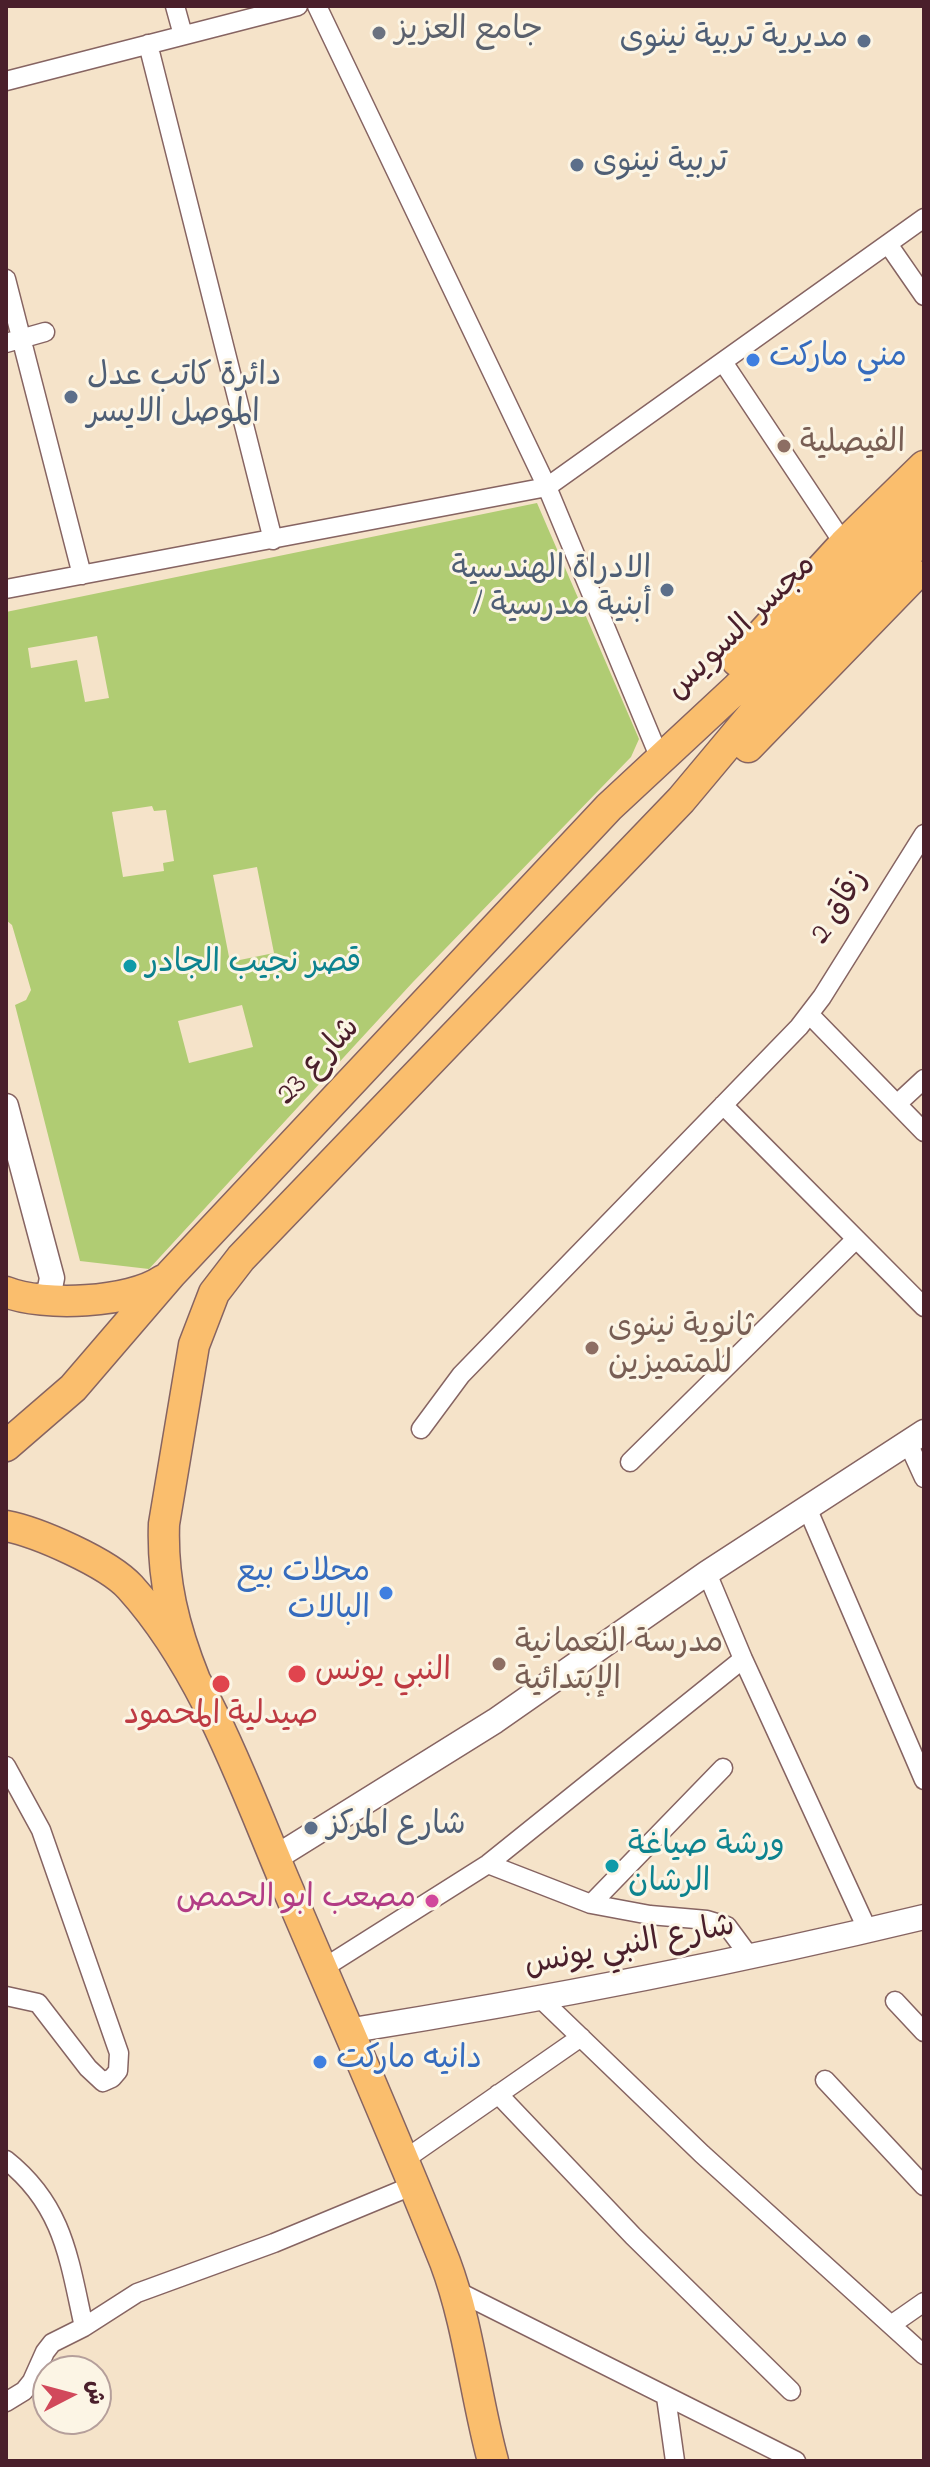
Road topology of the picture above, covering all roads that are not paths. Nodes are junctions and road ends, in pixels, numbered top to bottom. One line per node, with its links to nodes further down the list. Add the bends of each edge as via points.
1 (175, 6): 4 (street)
2 (298, 6): 4 (street)
3 (317, 6): 15 (street)
4 (183, 35): 5 (street)
5 (148, 44): 6 (street); 18 (street)
6 (6, 81)
7 (924, 218): 8 (street)
8 (888, 244): 10 (street); 13 (street)
9 (6, 279): 12 (street)
10 (924, 296)
11 (45, 332): 12 (street)
12 (14, 341): 21 (street)
13 (723, 362): 15 (street); 19 (street)
14 (924, 466): 19 (main road)
15 (547, 487): 18 (street); 24 (street)
16 (924, 499): 23 (main road, مجسر السويس)
17 (924, 537): 23 (main road, مجسر السويس)
18 (273, 540): 21 (street)
19 (844, 544): 24 (main road)
20 (924, 566): 27 (main road, via 717,779)
21 (82, 575): 22 (street)
22 (6, 589)
23 (773, 670): 25 (main road, مجسر السويس); 27 (main road, مجسر السويس, via 714,763)
24 (656, 749): 25 (main road)
25 (609, 807): 35 (main road, شارع 23)
26 (924, 834): 28 (street, زقاق 2)
27 (637, 847): 47 (main road, via 241,1258 214,1293 194,1345 165,1510 169,1602)
28 (809, 1014): 30 (street); 31 (street, زقاق 2)
29 (924, 1079): 30 (street)
30 (897, 1104): 33 (street)
31 (723, 1105): 34 (street); 38 (street, زقاق 2, via 461,1375)
32 (6, 1106): 36 (street, via 52,1278 49,1293)
33 (924, 1132)
34 (856, 1239): 37 (street); 41 (street)
35 (171, 1274): 36 (main road, via 128,1295); 40 (main road, شارع 23, via 87,1372)
36 (19, 1295)
37 (924, 1307)
38 (421, 1429)
39 (916, 1438): 42 (street); 43 (street)
40 (6, 1446)
41 (630, 1462)
42 (924, 1478)
43 (808, 1510): 45 (street); 50 (street)
44 (6, 1526): 47 (main road, via 49,1540 128,1585)
45 (707, 1573): 46 (street); 51 (street, via 495,1721)
46 (743, 1659): 52 (street); 55 (street)
47 (195, 1680): 51 (main road)
48 (6, 1766): 58 (street, via 41,1830 119,2053 118,2071 103,2082 38,2003)
49 (723, 1768): 53 (street)
50 (924, 1780)
51 (275, 1858): 57 (main road)
52 (488, 1864): 53 (street); 57 (street)
53 (591, 1904): 56 (street, via 727,1926)
54 (924, 1917): 55 (street, شارع النبي يونس)
55 (868, 1931): 56 (street, شارع النبي يونس)
56 (750, 1957): 59 (street, شارع النبي يونس)
57 (322, 1969): 61 (main road)
58 (6, 1996)
59 (542, 2000): 61 (street, شارع النبي يونس); 63 (street)
60 (895, 2001): 62 (street)
61 (347, 2031): 67 (main road)
62 (924, 2032)
63 (581, 2037): 65 (street); 71 (street)
64 (825, 2080): 68 (street)
65 (498, 2094): 67 (street); 74 (street)
66 (6, 2160): 72 (street, via 48,2203 66,2246)
67 (409, 2173): 69 (main road); 72 (street, via 274,2243 137,2293)
68 (924, 2186)
69 (455, 2290): 75 (street); 77 (main road)
70 (924, 2302): 71 (street)
71 (891, 2325): 73 (street)
72 (84, 2327): 76 (street, via 52,2343 32,2381)
73 (924, 2355)
74 (791, 2391)
75 (666, 2397): 78 (street); 79 (street)
76 (6, 2402)
77 (493, 2461)
78 (675, 2461)
79 (796, 2461)

